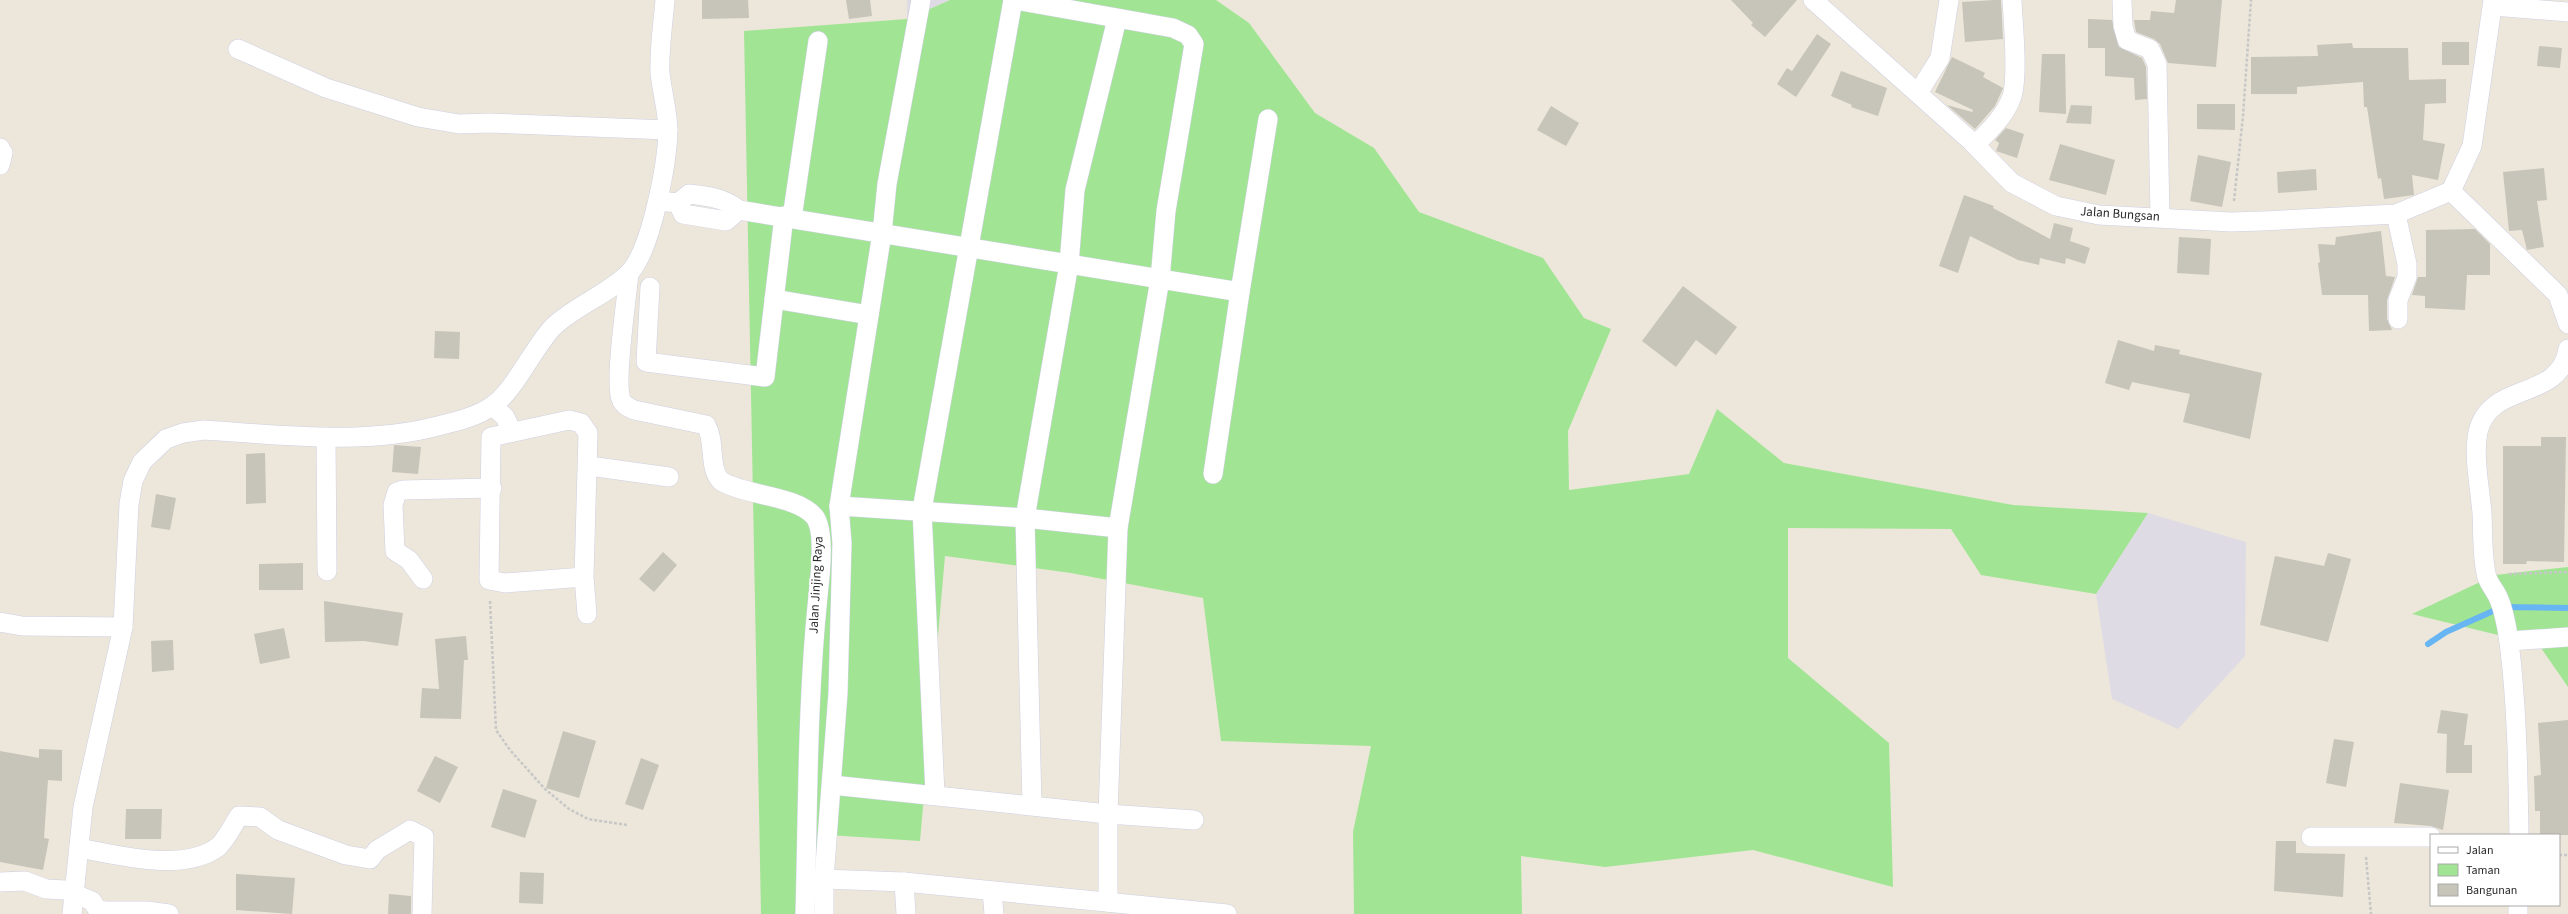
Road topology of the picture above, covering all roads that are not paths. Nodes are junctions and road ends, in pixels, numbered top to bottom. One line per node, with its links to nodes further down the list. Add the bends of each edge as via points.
1 (665, 0): 15 (street, via 660,72)
2 (921, 0): 24 (street, via 887,184)
3 (1015, 0): 10 (street); 25 (street)
4 (1813, 0): 13 (street, Jalan Bungsan)
5 (1949, 0): 13 (street, via 1940,58)
6 (2012, 0): 16 (street, via 2012,98 1996,125)
7 (2122, 0): 23 (street, via 2123,26 2127,40 2150,48 2157,64)
8 (2493, 3): 9 (street); 19 (street, via 2472,146)
9 (2568, 12)
10 (1117, 19): 26 (street, via 1076,190); 28 (street, via 1173,28 1188,35 1194,44 1166,211)
11 (818, 41): 22 (street)
12 (238, 49): 15 (street, via 326,88 418,117 459,124)
13 (1918, 93): 16 (street, Jalan Bungsan)
14 (1268, 118): 30 (street)
15 (668, 130): 20 (street)
16 (1975, 145): 23 (street, Jalan Bungsan, via 2012,183 2056,206 2099,215)
17 (0, 148): 18 (street, via 3,153)
18 (0, 165)
19 (2451, 191): 21 (street, Jalan Bungsan); 34 (street, via 2558,295)
20 (658, 200): 22 (street, via 678,203 683,214 726,221 739,210); 27 (street, via 648,240 639,261)
21 (2396, 214): 23 (street, Jalan Bungsan, via 2231,222); 33 (street, via 2407,271 2398,300)
22 (788, 217): 24 (street); 31 (street)
23 (2160, 217)
24 (882, 233): 25 (street); 32 (street)
25 (967, 247): 26 (street); 44 (street)
26 (1069, 264): 28 (street); 45 (street)
27 (629, 273): 36 (street, via 555,326 538,344 525,366); 75 (street, Jalan Jinjing Raya, via 620,370 620,398 626,406 634,410 706,425 711,433 715,476 721,481 791,503 814,517 819,527 820,570 813,642)
28 (1160, 279): 30 (street); 46 (street)
29 (650, 288): 31 (street, via 646,362 765,377)
30 (1240, 292): 40 (street)
31 (774, 299): 32 (street)
32 (869, 315): 43 (street)
33 (2398, 318)
34 (2568, 324)
35 (2568, 349): 54 (street, via 2566,360 2551,378 2532,390 2503,398 2483,418 2477,442 2486,575 2500,602)
36 (493, 406): 37 (street, via 505,417); 38 (street, via 461,420 402,434 367,438)
37 (512, 432): 39 (street, via 569,420 582,423 588,433); 42 (street, via 491,437)
38 (326, 437): 47 (street); 52 (street, via 204,430 166,439 154,449 142,462 133,481 128,504)
39 (588, 466): 41 (street); 48 (street)
40 (1213, 474)
41 (670, 477)
42 (492, 488): 48 (street, via 489,580 504,583); 49 (street, via 397,492 393,505 395,551 409,560)
43 (839, 506): 44 (street); 55 (street, via 842,579)
44 (922, 510): 45 (street); 56 (street)
45 (1025, 518): 46 (street); 57 (street)
46 (1118, 528): 58 (street)
47 (327, 571)
48 (584, 576): 50 (street)
49 (423, 579)
50 (586, 614)
51 (0, 622): 52 (street, via 22,626)
52 (123, 627): 63 (street, via 83,807)
53 (2568, 637): 54 (street)
54 (2509, 641): 60 (street, via 2518,756)
55 (832, 785): 56 (street); 64 (street)
56 (935, 794): 57 (street)
57 (1032, 805): 58 (street)
58 (1108, 814): 59 (street); 69 (street)
59 (1194, 820)
60 (2518, 834)
61 (2311, 837): 62 (street)
62 (2430, 837)
63 (79, 848): 68 (street); 74 (street, via 154,860 192,858 218,846 239,816 260,817 278,830 346,855 370,860 377,850 410,830 424,837)
64 (824, 878): 66 (street); 76 (street)
65 (0, 882): 68 (street, via 25,881 46,889)
66 (904, 882): 67 (street); 77 (street)
67 (992, 891): 70 (street); 78 (street)
68 (74, 893): 72 (street); 73 (street, via 92,901 97,909 104,911)
69 (1108, 902): 70 (street); 71 (street)
70 (1088, 907)
71 (1177, 912): 79 (street)
72 (72, 914)
73 (169, 914)
74 (422, 914)
75 (806, 914)
76 (824, 914)
77 (906, 914)
78 (994, 914)
79 (1227, 914)

